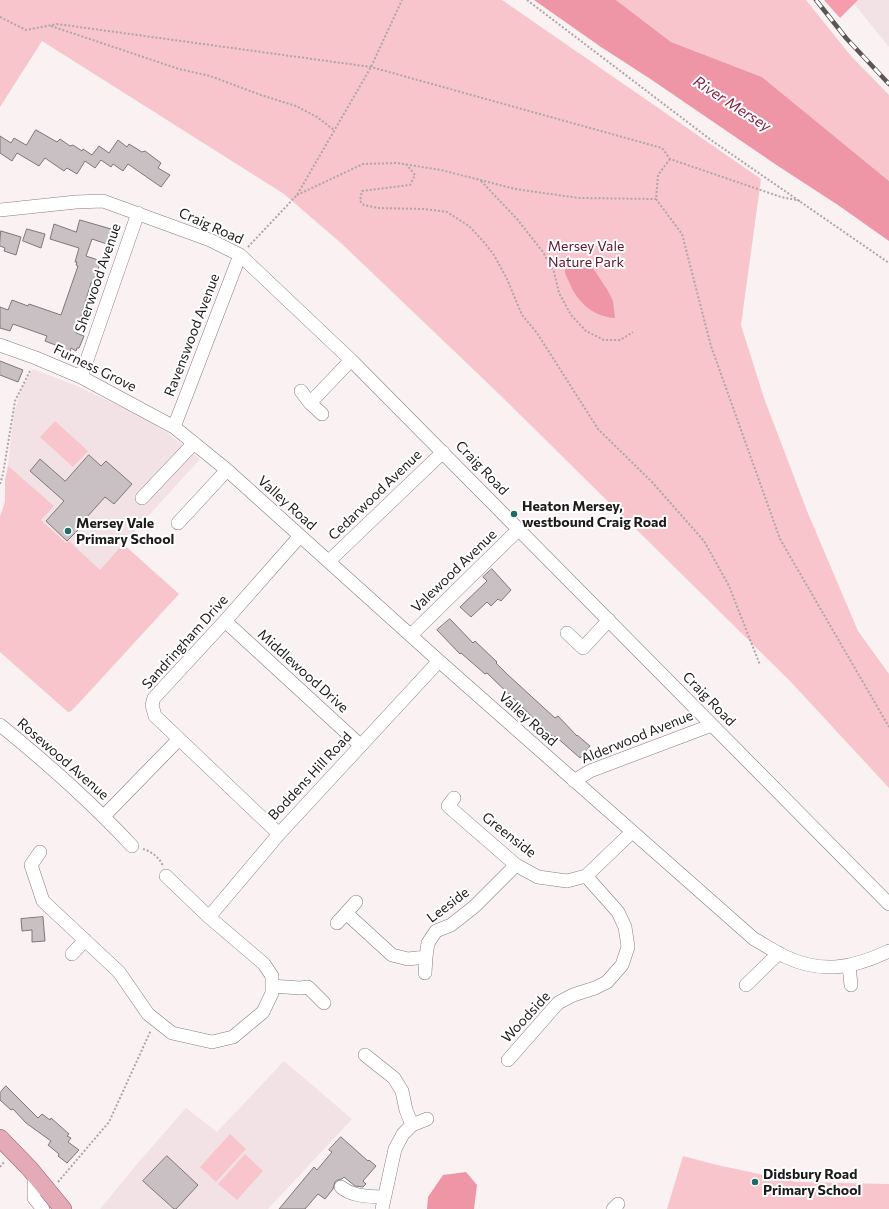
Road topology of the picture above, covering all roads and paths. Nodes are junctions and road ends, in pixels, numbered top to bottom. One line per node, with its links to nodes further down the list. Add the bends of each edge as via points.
1 (402, 0): 5 (path)
2 (527, 0): 12 (path, via 711,140)
3 (0, 17): 4 (path, via 26,30)
4 (50, 26): 5 (path, via 57,24); 6 (path, via 296,106)
5 (371, 67): 6 (path); 7 (path, via 662,148)
6 (334, 130): 10 (path)
7 (670, 159): 11 (path, via 658,175); 12 (path, via 781,197)
8 (406, 164): 9 (path); 10 (path, via 362,164); 40 (path, via 415,175 410,185 362,191 360,201 364,205 378,208 447,212 469,226 483,241 507,279 522,315 537,333 598,429 652,482 704,541 728,586)
9 (481, 180): 11 (path, via 515,189 579,198); 17 (path, via 543,252 554,272 559,293 571,315 586,331 604,340 620,340)
10 (297, 195): 15 (path)
11 (656, 199): 43 (path, via 682,234 711,346 780,539)
12 (801, 201): 16 (path)
13 (0, 210): 14 (street, Craig Road, via 102,201)
14 (138, 213): 15 (street, Craig Road, via 210,240); 21 (street, Sherwood Avenue)
15 (240, 255): 20 (street, Craig Road); 25 (street, Ravenswood Avenue)
16 (889, 262)
17 (633, 332)
18 (0, 345): 19 (street, Furness Grove)
19 (36, 358): 21 (street, Furness Grove); 29 (path, via 15,401)
20 (351, 360): 23 (street); 27 (street, Craig Road)
21 (81, 377): 25 (street, Furness Grove)
22 (301, 391): 23 (street)
23 (310, 403): 24 (street)
24 (322, 414)
25 (174, 427): 26 (street, Valley Road)
26 (194, 443): 28 (street, Valley Road); 30 (street)
27 (443, 452): 32 (street, Craig Road); 34 (street, Cedarwood Avenue)
28 (227, 470): 31 (street); 33 (street, Valley Road)
29 (0, 484)
30 (142, 498)
31 (178, 523)
32 (519, 530): 35 (street, Craig Road); 38 (street, Valewood Avenue)
33 (300, 536): 34 (street, Valley Road); 36 (street, Sandringham Drive)
34 (329, 561): 38 (street, Valley Road)
35 (609, 620): 37 (street, via 582,648); 42 (street, Craig Road)
36 (225, 621): 44 (street, Sandringham Drive, via 154,698 152,705 155,716); 45 (street, Middlewood Drive)
37 (567, 633)
38 (411, 636): 39 (street, Valley Road)
39 (439, 661): 45 (street, Boddens Hill Road); 46 (street, Valley Road)
40 (760, 665)
41 (0, 725): 48 (street, Rosewood Avenue)
42 (712, 725): 46 (street, Alderwood Avenue, via 590,770); 57 (street, Craig Road)
43 (889, 726)
44 (179, 739): 48 (street, Rosewood Avenue); 50 (street, Sandringham Drive)
45 (360, 745): 50 (street, Boddens Hill Road)
46 (574, 781): 49 (street, Valley Road)
47 (451, 802): 53 (street, Greenside)
48 (104, 816): 51 (street, Rosewood Avenue)
49 (632, 832): 55 (street, Greenside); 63 (street, Valley Road, via 754,939)
50 (279, 834): 59 (street, Boddens Hill Road)
51 (132, 846): 54 (path, via 146,849 155,855 162,863)
52 (40, 852): 61 (street, via 31,865 43,901)
53 (516, 864): 55 (street, Greenside, via 538,877 567,881); 65 (street, Leeside, via 475,906 451,925 436,931 428,943)
54 (166, 876): 59 (street)
55 (586, 876): 74 (street, Woodside, via 618,912 625,926 628,947 622,965 606,982 558,1003)
56 (356, 902): 58 (street)
57 (889, 904)
58 (346, 913): 60 (street); 65 (street, via 392,955 408,958)
59 (209, 917): 70 (street, via 264,964 272,976)
60 (337, 923)
61 (85, 940): 64 (street); 72 (street, via 119,972)
62 (889, 951): 66 (street, Valley Road, via 871,960)
63 (779, 953): 66 (street, Valley Road, via 808,966); 68 (street)
64 (72, 954)
65 (426, 957): 67 (street, Leeside)
66 (849, 966): 69 (street)
67 (425, 973)
68 (746, 985)
69 (851, 985)
70 (272, 986): 71 (street, via 308,987); 72 (street, via 272,993 263,1012 234,1037 212,1042 172,1032)
71 (324, 1003)
72 (155, 1020): 80 (path, via 109,1122)
73 (365, 1055): 76 (street, via 394,1078 402,1091)
74 (508, 1060)
75 (427, 1119): 76 (street)
76 (412, 1126): 81 (street, via 402,1134 395,1149)
77 (0, 1138): 78 (main road)
78 (34, 1174): 80 (main road); 82 (street, via 34,1198)
79 (341, 1187): 81 (street, via 347,1192)
80 (49, 1192): 83 (main road)
81 (383, 1203)
82 (43, 1209)
83 (63, 1209)

